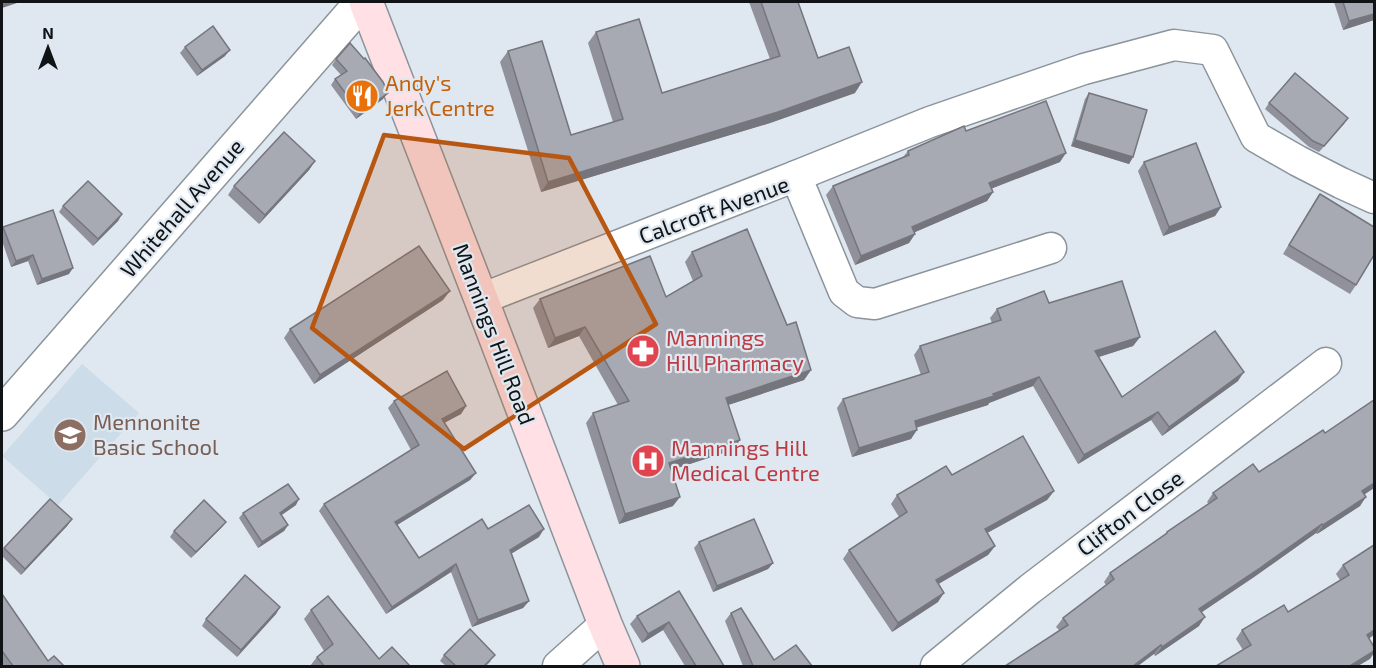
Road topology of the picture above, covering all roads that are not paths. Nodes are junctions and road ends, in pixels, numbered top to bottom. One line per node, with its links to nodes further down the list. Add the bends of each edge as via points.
1 (364, 2): 5 (main road, Mannings Hill Road); 7 (street, Whitehall Avenue)
2 (796, 176): 3 (street, via 930,122 1073,73 1174,45 1214,50 1256,137); 4 (street, Calcroft Avenue, via 844,292 857,302 875,304); 5 (street, Calcroft Avenue)
3 (1374, 198)
4 (1051, 248)
5 (481, 299): 8 (main road, Mannings Hill Road)
6 (1326, 363): 11 (street, Clifton Close, via 1030,589)
7 (2, 414)
8 (605, 624): 9 (street); 10 (main road, Mannings Hill Road)
9 (558, 666)
10 (623, 666)
11 (936, 666)

